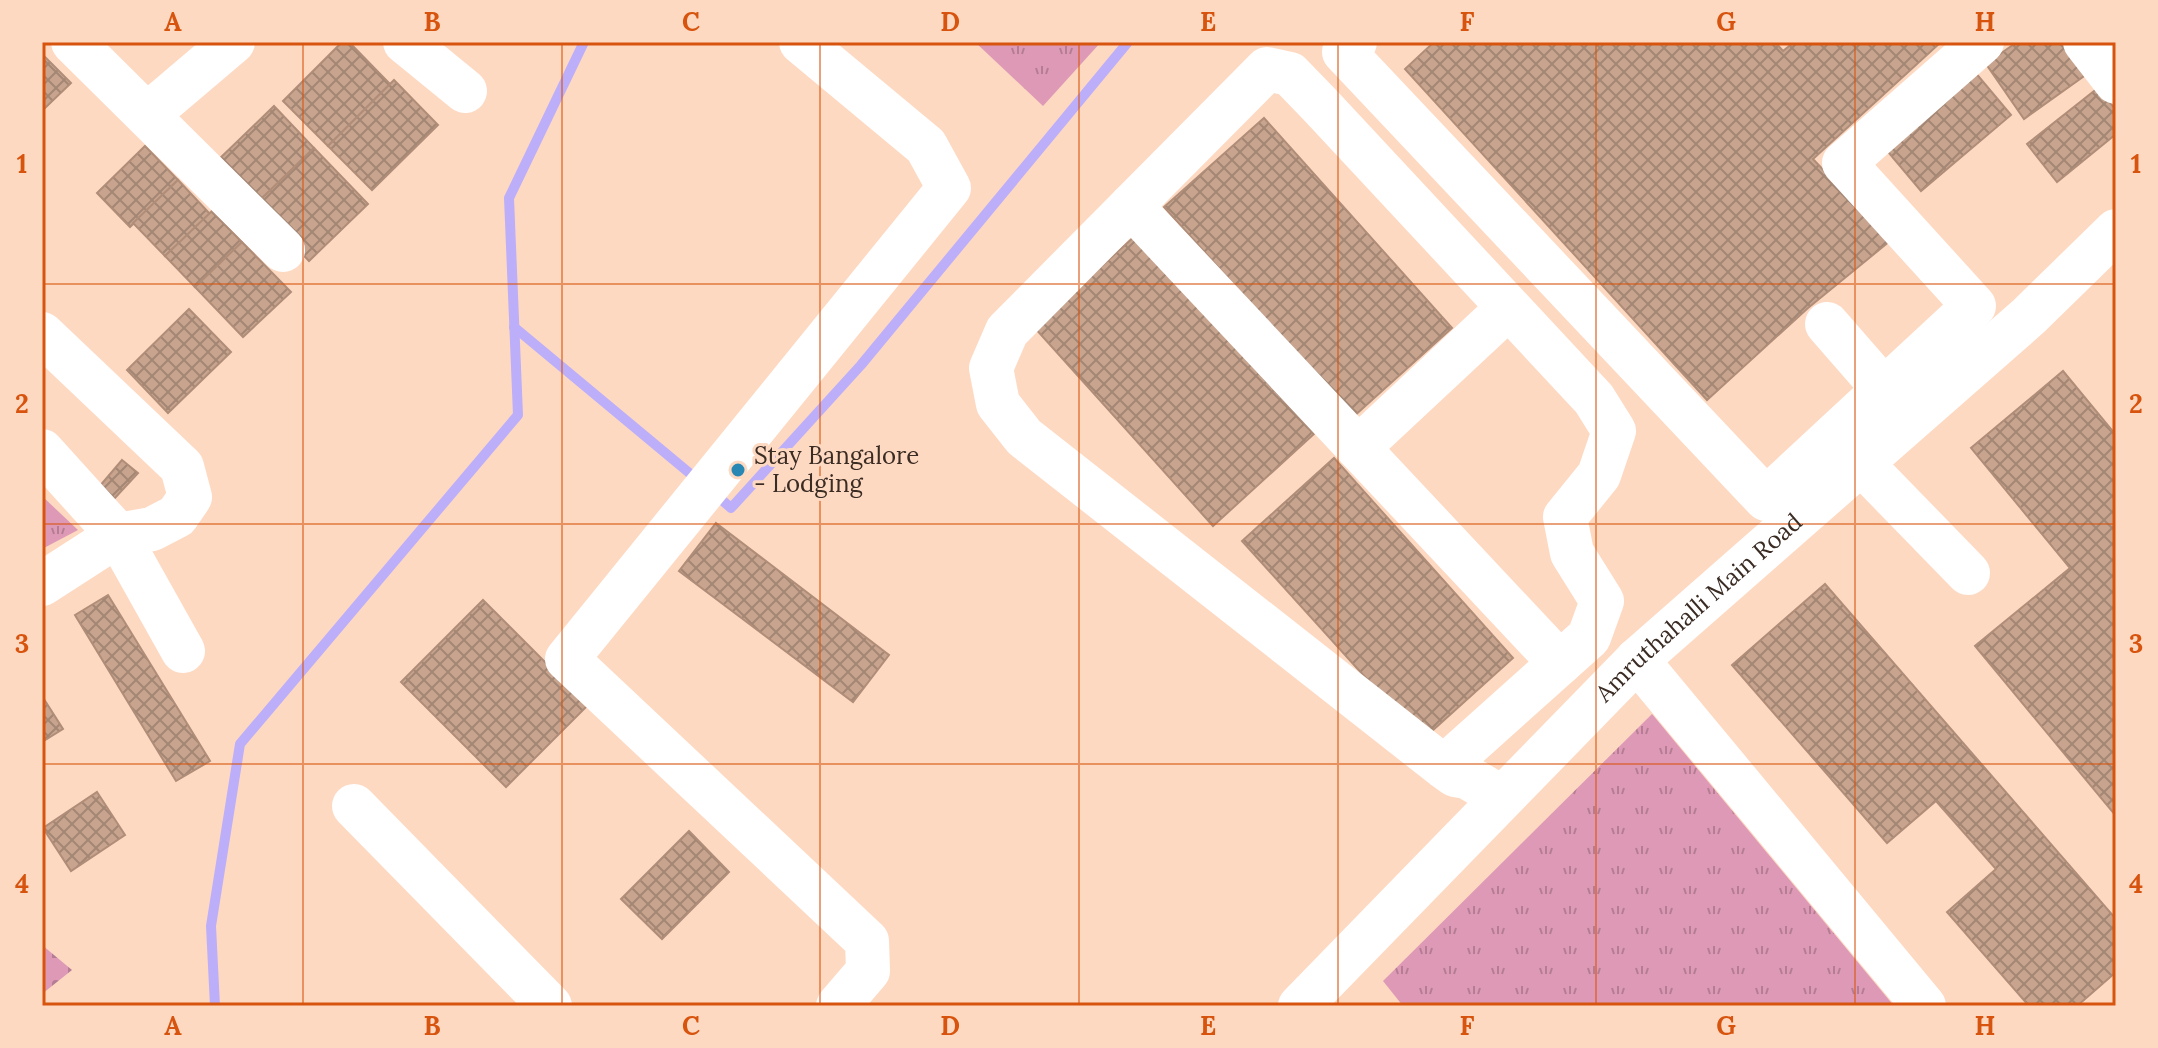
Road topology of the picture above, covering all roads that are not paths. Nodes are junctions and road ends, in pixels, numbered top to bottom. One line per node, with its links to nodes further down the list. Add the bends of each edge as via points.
1 (73, 42): 10 (street)
2 (233, 42): 10 (street)
3 (405, 42): 9 (street)
4 (801, 42): 32 (street, via 926,146 949,188 567,659 867,941 868,971)
5 (1355, 42): 17 (street, via 1344,52 1766,499)
6 (1982, 42): 17 (street, via 1844,163 1974,306)
7 (2085, 42): 8 (street)
8 (2116, 82)
9 (465, 91)
10 (147, 115): 13 (street)
11 (1131, 206): 14 (street, via 1267,69 1290,74); 18 (street); 27 (street, via 1007,331 991,368 998,404 1024,437)
12 (2116, 231): 17 (street, Amruthahalli Main Road, via 2029,316)
13 (283, 250)
14 (1508, 308): 18 (street); 26 (street, via 1594,399 1614,431 1599,475 1565,517 1572,553 1602,601 1589,637)
15 (1827, 324): 17 (street)
16 (42, 334): 21 (street, via 182,467 190,497 177,516 152,529)
17 (1898, 405): 20 (street, Amruthahalli Main Road)
18 (1358, 448): 26 (street)
19 (42, 451): 21 (street)
20 (1862, 464): 22 (street); 25 (street, Amruthahalli Main Road)
21 (118, 535): 23 (street); 24 (street)
22 (1968, 573)
23 (42, 584)
24 (183, 651)
25 (1637, 660): 28 (street, Amruthahalli Main Road); 33 (street)
26 (1560, 663): 27 (street)
27 (1449, 771): 28 (street, via 1467,777)
28 (1495, 803): 30 (street, Amruthahalli Main Road)
29 (354, 806): 31 (street)
30 (1307, 1003)
31 (550, 1006)
32 (838, 1006)
33 (1924, 1006)

